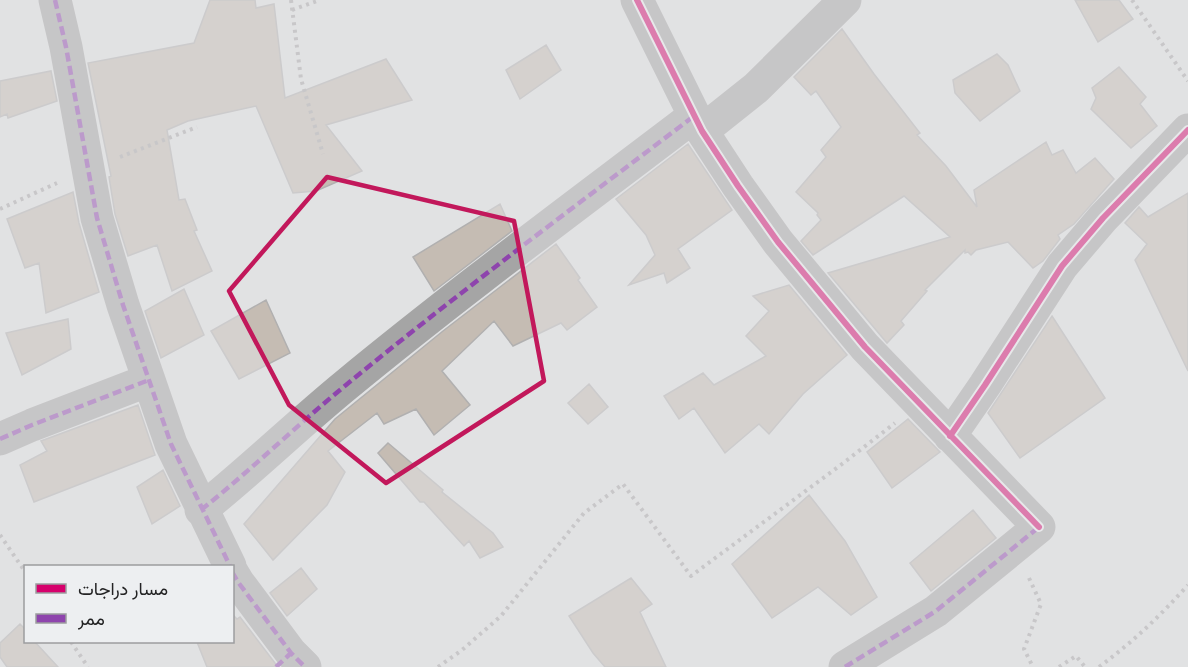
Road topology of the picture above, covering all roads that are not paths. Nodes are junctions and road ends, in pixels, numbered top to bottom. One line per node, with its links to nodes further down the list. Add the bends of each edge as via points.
1 (54, 0): 6 (street, via 97,218)
2 (638, 0): 4 (street)
3 (845, 0): 4 (street, via 756,88)
4 (698, 124): 7 (street, via 785,251 865,347); 9 (street, via 493,268 354,378)
5 (1188, 130): 7 (street, via 1062,266)
6 (149, 381): 8 (street); 9 (street, via 171,444)
7 (950, 436): 13 (street, via 1040,527 936,611)
8 (0, 439)
9 (201, 510): 10 (street)
10 (229, 565)
11 (234, 575): 12 (street)
12 (291, 662)
13 (844, 667)

